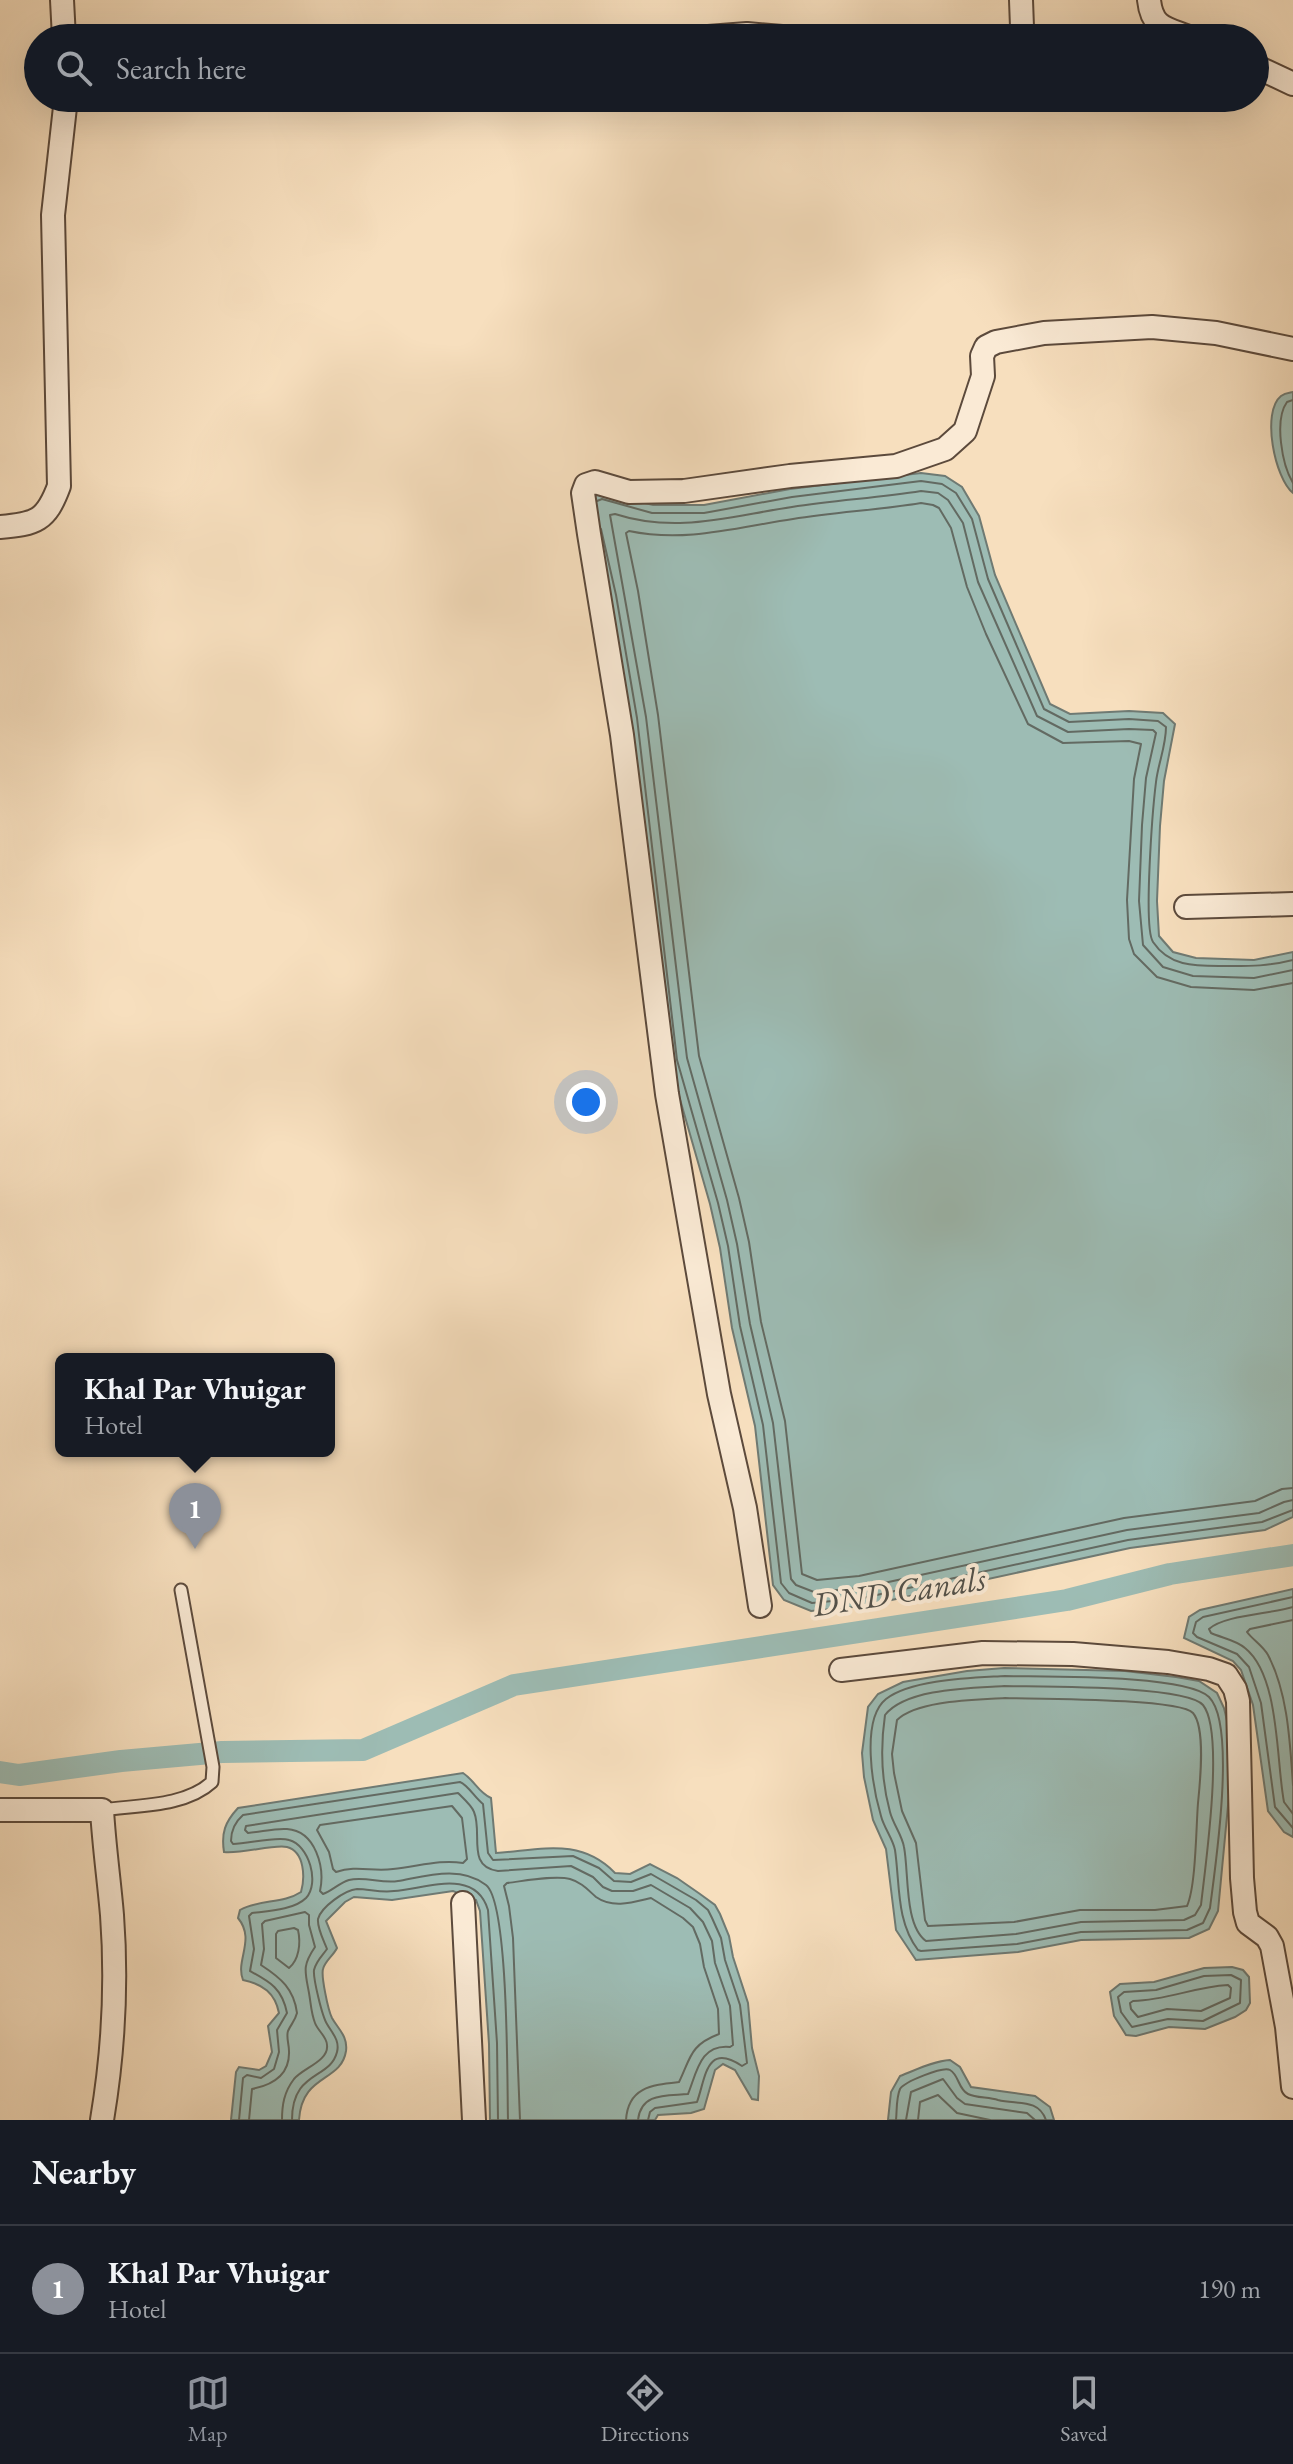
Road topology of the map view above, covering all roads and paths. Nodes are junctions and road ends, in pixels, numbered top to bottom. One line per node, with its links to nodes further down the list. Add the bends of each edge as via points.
1 (62, 0): 4 (street)
2 (1021, 0): 5 (street)
3 (1149, 0): 6 (street, via 1151,16)
4 (63, 24)
5 (1022, 24)
6 (1159, 24)
7 (1269, 73): 8 (street)
8 (1293, 84)
9 (64, 112): 11 (street, via 53,215 59,486 52,506 31,525)
10 (1293, 349): 15 (street, via 1152,327 1008,339 986,347 983,376 965,431 945,449 908,462 684,491 629,492 595,482 586,485 583,493 622,735 667,1094)
11 (0, 527)
12 (1293, 904): 13 (street)
13 (1186, 907)
14 (181, 1590): 18 (lane, via 212,1782 174,1800)
15 (760, 1606)
16 (841, 1670): 20 (street, via 983,1653 1073,1654 1168,1662 1226,1675 1238,1701 1245,1912 1248,1923)
17 (0, 1810): 18 (street)
18 (102, 1810): 22 (street, via 112,1932 111,2040)
19 (463, 1903): 23 (street)
20 (1282, 1944): 21 (street)
21 (1293, 2087)
22 (102, 2120)
23 (474, 2120)

